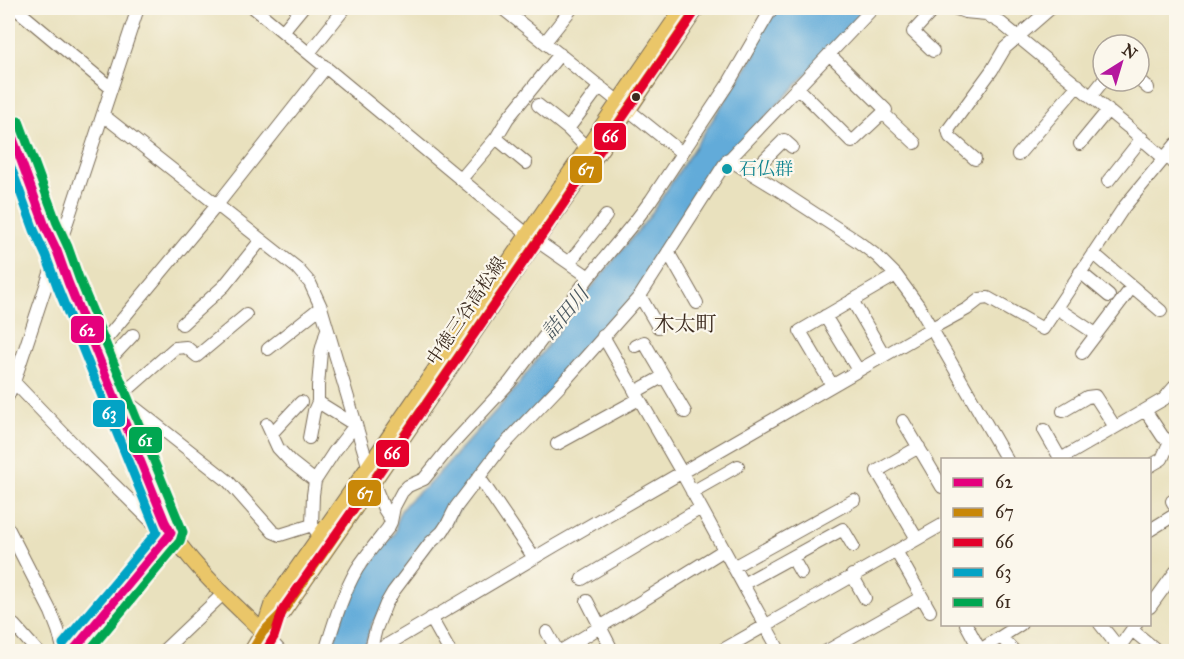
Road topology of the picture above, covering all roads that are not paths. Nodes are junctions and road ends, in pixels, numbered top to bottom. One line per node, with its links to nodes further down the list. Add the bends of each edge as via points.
1 (15, 8): 29 (street)
2 (138, 8): 29 (street)
3 (254, 8): 17 (street)
4 (302, 8): 17 (street)
5 (345, 8): 22 (street)
6 (502, 8): 20 (street)
7 (572, 8): 20 (street)
8 (674, 8): 19 (main road)
9 (682, 8): 19 (main road, 中徳三谷高松線)
10 (697, 8): 19 (main road, 中徳三谷高松線)
11 (707, 8): 19 (main road, via 693,26)
12 (772, 8): 47 (street)
13 (873, 8): 24 (street)
14 (935, 8): 21 (street, via 913,32)
15 (954, 8): 18 (street, via 986,14)
16 (1051, 8): 18 (street)
17 (283, 31): 22 (street)
18 (1017, 37): 26 (street); 50 (street, via 1005,48 948,130 950,137)
19 (667, 41): 33 (main road, 中徳三谷高松線)
20 (544, 42): 23 (street)
21 (933, 51)
22 (309, 52): 25 (street)
23 (560, 54): 27 (street); 39 (street)
24 (829, 54): 28 (street); 35 (street, via 886,110)
25 (326, 67): 54 (street); 56 (street)
26 (1078, 85): 31 (street); 48 (street)
27 (600, 86): 33 (street); 38 (street)
28 (797, 87): 35 (street, via 852,142); 49 (street)
29 (111, 88): 36 (street)
30 (1093, 93): 31 (street)
31 (1091, 96): 34 (street)
32 (538, 105): 38 (street)
33 (624, 106): 45 (main road, 中徳三谷高松線); 47 (street); 58 (main road, 中徳三谷高松線)
34 (1108, 110): 40 (street); 43 (street)
35 (883, 113): 42 (street)
36 (102, 115): 56 (street); 60 (street)
37 (8, 125): 46 (main road)
38 (568, 129): 45 (street)
39 (496, 138): 52 (street); 54 (street)
40 (1142, 138): 51 (street); 55 (street)
41 (785, 141): 53 (street)
42 (915, 143)
43 (1080, 144)
44 (1176, 144): 51 (street)
45 (587, 148): 58 (main road, 中徳三谷高松線)
46 (12, 153): 60 (main road)
47 (682, 153): 66 (street, via 651,200)
48 (1018, 155)
49 (728, 159): 53 (street); 61 (street)
50 (975, 159)
51 (1170, 160): 62 (street, via 1124,207)
52 (526, 163)
53 (751, 173): 65 (street, via 857,241)
54 (462, 178): 58 (street)
55 (1108, 181)
56 (217, 205): 59 (street); 86 (street)
57 (606, 216): 63 (street)
58 (532, 237): 63 (street); 115 (main road, 中徳三谷高松線); 120 (main road, 中徳三谷高松線)
59 (261, 240): 72 (street, via 304,275); 77 (street, via 224,286)
60 (57, 251): 86 (main road); 92 (street)
61 (668, 252): 68 (street); 71 (street)
62 (1093, 253): 64 (street); 67 (street)
63 (569, 263): 66 (street)
64 (1080, 272): 69 (street); 73 (street)
65 (896, 275): 70 (street); 80 (street)
66 (589, 277): 126 (street, via 510,382 424,479 402,492)
67 (1132, 286): 74 (street); 81 (street)
68 (640, 296): 79 (street); 83 (street)
69 (1109, 296)
70 (852, 300): 76 (street); 88 (street)
71 (697, 303)
72 (321, 307): 78 (street); 85 (street)
73 (1057, 308): 80 (street, via 1043,329 988,298); 81 (street)
74 (1161, 311)
75 (246, 315): 97 (street, via 197,356 186,347 175,348)
76 (825, 316): 90 (street); 93 (street, via 800,331)
77 (182, 324)
78 (327, 327): 99 (street, via 321,351); 104 (street)
79 (658, 327)
80 (932, 328): 88 (street); 111 (street)
81 (1096, 334): 87 (street)
82 (133, 335): 89 (street)
83 (603, 336): 95 (street); 118 (street)
84 (635, 346): 91 (street, via 644,342)
85 (268, 349)
86 (96, 351): 89 (main road)
87 (1082, 353)
88 (884, 355): 90 (street)
89 (103, 367): 97 (main road)
90 (858, 370): 93 (street)
91 (664, 376): 95 (street); 102 (street)
92 (11, 377): 96 (street); 131 (street, via 156,526)
93 (832, 385): 117 (street)
94 (1176, 385): 100 (street, via 1164,399)
95 (637, 395): 109 (street); 117 (street)
96 (8, 396)
97 (118, 398): 130 (street, via 228,481 273,532 280,535); 131 (main road)
98 (301, 402): 119 (street, via 269,429 278,448)
99 (318, 402): 104 (street); 107 (street)
100 (1145, 410): 105 (street); 108 (street, via 1163,436)
101 (1064, 411): 105 (street, via 1095,396)
102 (685, 412)
103 (903, 421): 110 (street)
104 (356, 424): 115 (street); 119 (street)
105 (1115, 427): 113 (street)
106 (1044, 430): 112 (street)
107 (309, 438)
108 (1173, 443): 114 (street, via 1162,459)
109 (557, 444)
110 (919, 447): 121 (street); 132 (street, via 877,471)
111 (1006, 458)
112 (1059, 458)
113 (1062, 458)
114 (1151, 465)
115 (369, 466): 120 (street); 130 (main road, 中徳三谷高松線)
116 (738, 466): 122 (street)
117 (682, 472): 122 (street); 137 (street)
118 (479, 477): 137 (street); 169 (street, via 442,532 393,592)
119 (315, 481): 130 (street)
120 (373, 482): 126 (street); 158 (main road, 中徳三谷高松線, via 283,612)
121 (941, 485)
122 (692, 492): 124 (street)
123 (854, 500): 138 (street)
124 (701, 508): 134 (street); 142 (street)
125 (1176, 514): 129 (street)
126 (392, 520): 168 (street, via 350,582)
127 (941, 526): 132 (street)
128 (8, 528): 163 (street, via 51,612)
129 (1151, 529)
130 (316, 531): 158 (main road, 中徳三谷高松線, via 272,604)
131 (171, 533): 144 (main road); 164 (street)
132 (917, 539): 135 (street)
133 (853, 546): 136 (street, via 843,529)
134 (724, 550): 138 (street); 156 (street)
135 (896, 551): 141 (street); 145 (street)
136 (792, 557): 140 (street); 143 (street)
137 (534, 558): 150 (street)
138 (733, 567): 143 (street)
139 (1176, 572): 148 (street)
140 (801, 573)
141 (852, 575): 146 (street); 152 (street)
142 (582, 579)
143 (743, 584): 152 (street)
144 (224, 593): 158 (main road); 165 (street)
145 (922, 597): 149 (street); 176 (street)
146 (864, 598)
147 (587, 600): 156 (street)
148 (1151, 604)
149 (930, 611)
150 (431, 618): 170 (street); 171 (street)
151 (14, 625): 162 (street)
152 (765, 625): 174 (street); 175 (street)
153 (967, 626): 177 (street)
154 (1018, 626): 160 (street)
155 (1101, 626): 161 (street)
156 (600, 627): 172 (street); 173 (street)
157 (1134, 627): 161 (street); 179 (street)
158 (263, 632): 166 (main road, 中徳三谷高松線); 167 (street)
159 (546, 632): 172 (street)
160 (1001, 637): 177 (street); 178 (street)
161 (1117, 650)
162 (38, 651)
163 (64, 651)
164 (72, 651)
165 (162, 651)
166 (250, 651)
167 (281, 651)
168 (325, 651)
169 (370, 651)
170 (375, 651)
171 (450, 651)
172 (558, 651)
173 (613, 651)
174 (719, 651)
175 (780, 651)
176 (825, 651)
177 (978, 651)
178 (1015, 651)
179 (1157, 651)

